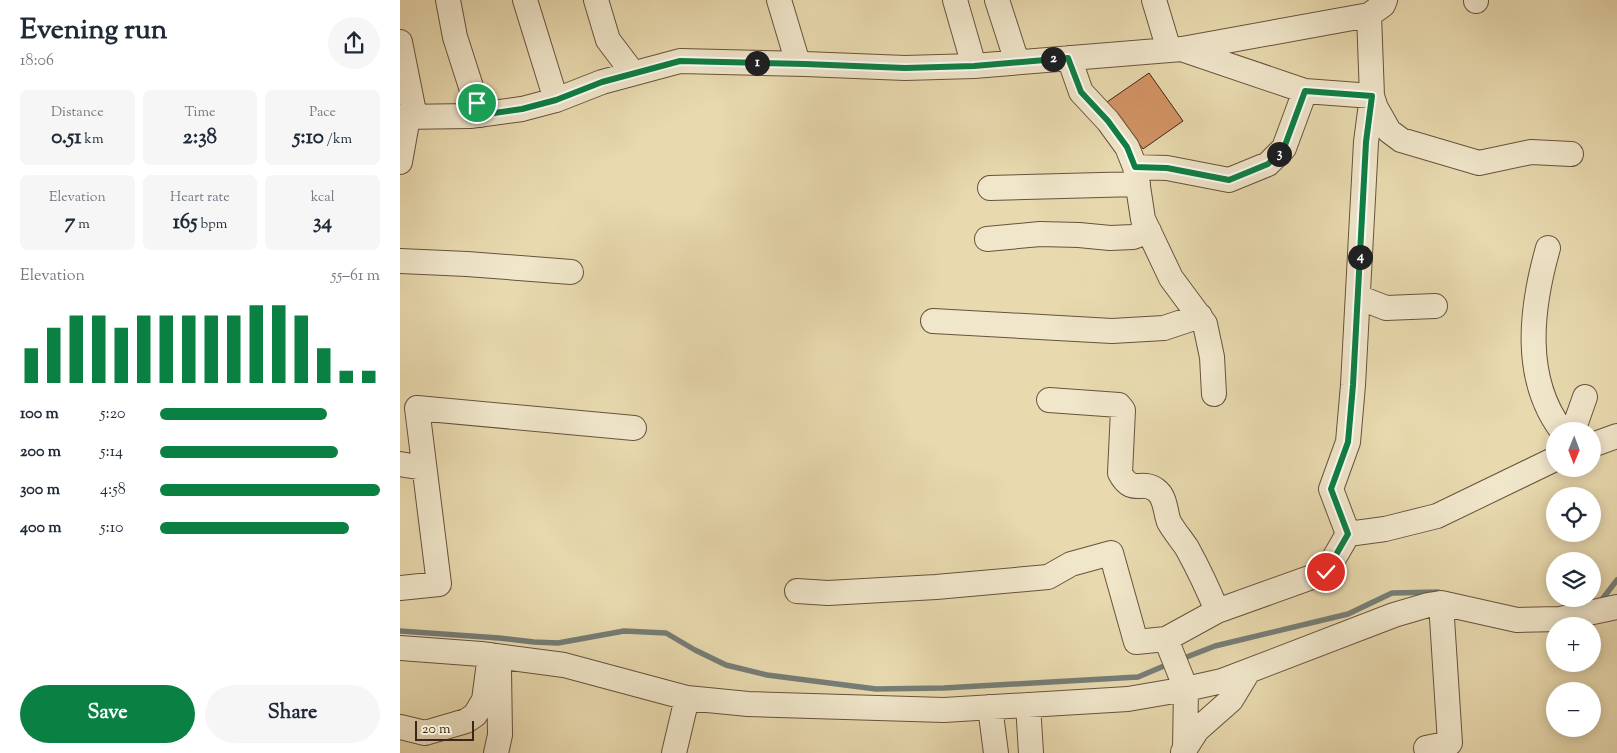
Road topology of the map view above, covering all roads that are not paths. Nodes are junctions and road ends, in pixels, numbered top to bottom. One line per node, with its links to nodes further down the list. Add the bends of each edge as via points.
1 (448, 0): 19 (street, via 455,37)
2 (524, 0): 18 (street)
3 (596, 0): 15 (street, via 608,40)
4 (779, 0): 13 (street, via 796,60)
5 (955, 0): 14 (street)
6 (997, 0): 12 (street)
7 (1154, 0): 10 (street)
8 (1377, 7): 10 (street); 17 (street)
9 (400, 42): 20 (street)
10 (1176, 49): 11 (street); 16 (street)
11 (1068, 58): 12 (street); 23 (street, via 1081,92 1127,147)
12 (1017, 62): 14 (street)
13 (805, 64): 14 (street, via 905,68); 15 (street, via 680,61)
14 (974, 66)
15 (633, 73): 18 (street)
16 (1305, 91): 17 (street); 23 (street, via 1284,148 1268,164 1229,180 1167,168)
17 (1372, 96): 21 (street, via 1389,131 1401,140 1479,163 1531,152); 30 (street, via 1366,142)
18 (556, 100): 19 (street)
19 (480, 115): 20 (street)
20 (408, 117): 22 (street)
21 (1571, 154)
22 (400, 162)
23 (1136, 175): 24 (street); 25 (street, via 1143,220)
24 (990, 188)
25 (1149, 231): 26 (street, via 1133,237 1040,234); 32 (street, via 1171,278)
26 (988, 239)
27 (1548, 248): 37 (street, via 1534,319 1535,366 1541,393)
28 (400, 261): 29 (street)
29 (571, 272)
30 (1358, 297): 31 (street, via 1386,308); 45 (street, via 1348,442 1331,489)
31 (1435, 306)
32 (1200, 316): 33 (street, via 1164,328 1112,331); 34 (street, via 1206,324 1212,357)
33 (933, 321)
34 (1214, 394)
35 (1585, 397): 38 (street)
36 (1049, 400): 50 (street, via 1119,405 1123,410 1120,473 1124,481 1134,487 1148,486 1157,490 1169,522 1198,569)
37 (1557, 422)
38 (1576, 422)
39 (634, 428): 44 (street, via 417,408)
40 (1617, 436): 41 (street)
41 (1601, 442)
42 (1546, 463): 45 (street, via 1437,516)
43 (400, 464): 44 (street)
44 (424, 468): 46 (street, via 439,584)
45 (1348, 534): 50 (street, via 1326,572)
46 (400, 588)
47 (797, 591): 51 (street, via 828,593 936,587 1048,577 1071,564 1112,553 1136,642)
48 (1441, 603): 49 (street, via 1517,620 1560,619); 54 (street, via 1394,615); 61 (street)
49 (1617, 607)
50 (1217, 611): 51 (street)
51 (1168, 643): 55 (street)
52 (400, 648): 53 (street)
53 (494, 656): 56 (street, via 564,665); 59 (street, via 484,700 475,715 466,721 425,733); 63 (street, via 500,698 500,735)
54 (1248, 672): 55 (street, via 1222,681); 62 (street, via 1231,700 1197,730)
55 (1184, 682): 57 (street, via 1128,699); 62 (street)
56 (687, 698): 58 (street, via 748,704 944,710); 64 (street)
57 (1028, 705): 58 (street); 66 (street)
58 (990, 707): 65 (street)
59 (400, 727)
60 (1426, 748): 61 (street)
61 (1455, 748)
62 (1184, 751)
63 (496, 753)
64 (674, 753)
65 (996, 753)
66 (1031, 753)

